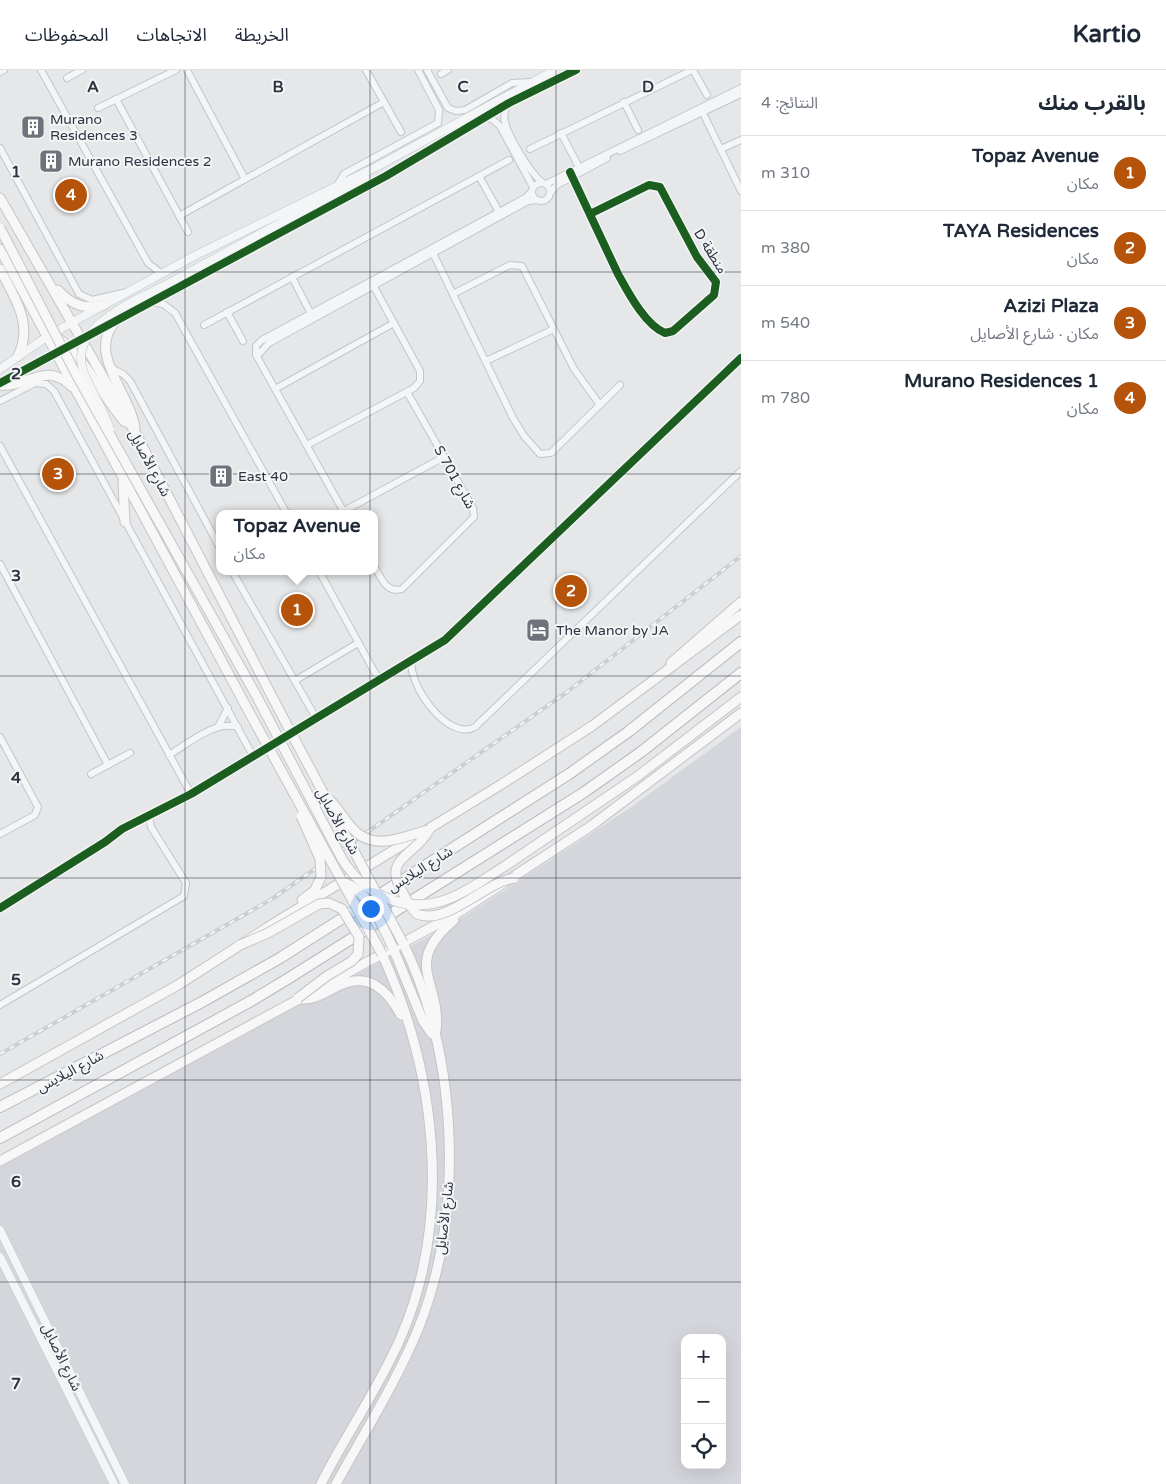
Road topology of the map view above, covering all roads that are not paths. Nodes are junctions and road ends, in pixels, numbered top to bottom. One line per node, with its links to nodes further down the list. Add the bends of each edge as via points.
1 (4, 70): 14 (street)
2 (41, 70): 16 (street)
3 (45, 70): 16 (street)
4 (82, 70): 17 (street)
5 (176, 70): 24 (street)
6 (187, 70): 43 (street)
7 (366, 70): 25 (street)
8 (418, 70): 21 (street)
9 (427, 70): 19 (street)
10 (448, 70): 15 (street)
11 (555, 70): 18 (street)
12 (576, 70): 27 (street)
13 (693, 70): 23 (street); 26 (street)
14 (0, 72)
15 (441, 74)
16 (47, 78): 58 (street)
17 (67, 78)
18 (531, 82): 19 (street, via 512,83 460,111 448,108); 39 (street)
19 (436, 85): 21 (street)
20 (741, 88): 29 (street)
21 (429, 90): 45 (street, via 440,112 438,123 347,173)
22 (741, 94): 29 (street)
23 (707, 95)
24 (116, 99): 28 (street); 53 (street)
25 (384, 102): 32 (street); 43 (street)
26 (624, 102): 31 (street); 33 (street)
27 (508, 103): 30 (street); 44 (street, via 504,113 506,127 534,174)
28 (98, 108)
29 (702, 110): 37 (street); 40 (street); 41 (street)
30 (482, 118): 46 (street, via 492,119 500,126); 67 (street, via 370,184)
31 (638, 130)
32 (401, 132)
33 (561, 133): 36 (street); 40 (street)
34 (741, 140): 37 (street)
35 (0, 148): 65 (street, via 81,296 96,299)
36 (530, 149)
37 (721, 149): 47 (street)
38 (508, 160): 42 (street)
39 (378, 166): 45 (street); 94 (street, bridge, via 370,175 98,322 84,341 81,352 83,370 107,419)
40 (579, 167): 41 (street)
41 (571, 174): 44 (street); 48 (street); 52 (street, D منطقة)
42 (480, 176): 51 (street); 61 (street)
43 (245, 179): 53 (street)
44 (544, 183): 46 (street); 48 (street)
45 (336, 187): 60 (street)
46 (533, 189): 50 (street); 51 (street, via 525,198)
47 (741, 191)
48 (550, 192): 50 (street, via 546,200)
49 (0, 198): 62 (main road, شارع الأصايل)
50 (537, 200): 57 (street)
51 (499, 212): 57 (street)
52 (590, 214): 52 (street, D منطقة, via 634,302 661,332 673,331 714,294 717,288 715,280 696,257 658,185 649,185)
53 (179, 216): 55 (street)
54 (0, 228): 94 (main road, bridge)
55 (188, 232)
56 (0, 249): 76 (main road, شارع الأصايل)
57 (432, 251): 64 (street); 66 (street)
58 (148, 263): 60 (street); 63 (street)
59 (0, 268): 81 (main road, via 20,308 25,327)
60 (162, 274): 63 (street)
61 (292, 277): 69 (street); 70 (street)
62 (50, 282): 68 (main road, via 78,306); 71 (main road, شارع الأصايل)
63 (148, 282): 65 (street)
64 (372, 284): 70 (street); 73 (street)
65 (130, 291): 68 (street)
66 (453, 294): 75 (street, via 518,264 525,269); 83 (street)
67 (150, 302): 72 (street); 100 (street, via 163,304 175,313)
68 (104, 305): 71 (street)
69 (227, 312): 74 (street); 78 (street)
70 (312, 316): 88 (street, via 259,342 255,350 257,356)
71 (72, 322): 76 (street); 77 (main road, شارع الأصايل)
72 (115, 322): 77 (street); 84 (main road, via 104,345)
73 (394, 324): 88 (street); 90 (street, via 420,371 418,385)
74 (204, 325)
75 (554, 329): 83 (street); 92 (street, via 577,375)
76 (48, 336): 79 (main road); 80 (main road, شارع الأصايل); 81 (street)
77 (83, 340): 79 (street); 93 (main road, شارع الأصايل)
78 (243, 341)
79 (70, 347): 80 (street); 93 (main road, via 110,404)
80 (58, 354): 86 (street); 89 (main road, شارع الأصايل)
81 (18, 356): 85 (street)
82 (741, 358): 113 (street, via 453,634)
83 (486, 361): 92 (street, via 518,427 542,454 551,452)
84 (111, 368): 93 (main road, via 129,404); 104 (street, via 130,381)
85 (0, 369)
86 (0, 384): 89 (main road, via 15,384 36,376 53,375)
87 (620, 385): 92 (street)
88 (275, 389): 95 (street)
89 (77, 392): 99 (main road, شارع الأصايل)
90 (407, 392): 95 (street); 97 (street, S 701 شارع)
91 (0, 401): 103 (street, via 35,383 51,388)
92 (600, 405)
93 (136, 434): 132 (main road, شارع الأصايل, bridge)
94 (113, 440): 118 (main road, bridge, via 251,687 342,859 357,880 379,895 413,904 455,897 577,819)
95 (307, 445): 101 (street)
96 (0, 446): 127 (street)
97 (444, 457): 102 (street); 106 (street, S 701 شارع, via 474,510 473,519 402,589 394,591 388,588)
98 (741, 471): 113 (street, via 475,727 456,730 440,717 418,686 411,671)
99 (123, 479): 103 (main road); 133 (main road, شارع الأصايل, bridge)
100 (285, 510)
101 (344, 510)
102 (349, 510)
103 (124, 522): 119 (street)
104 (216, 541)
105 (0, 564): 129 (street)
106 (378, 572)
107 (234, 575): 115 (street)
108 (320, 575): 112 (street)
109 (741, 602): 117 (main road, via 680,653)
110 (741, 615): 117 (main road)
111 (741, 642): 152 (highway, شارع اليلايس, via 628,732 569,774 280,958)
112 (358, 643): 115 (street); 116 (street)
113 (412, 660): 116 (street)
114 (741, 673): 153 (highway, شارع اليلايس, via 641,752 582,793 251,1002)
115 (296, 680): 121 (street)
116 (379, 680): 121 (street)
117 (656, 680): 135 (main road, via 592,726)
118 (741, 697)
119 (228, 708): 122 (street); 123 (street)
120 (741, 713): 138 (main road, via 638,792)
121 (316, 718): 128 (street)
122 (218, 727): 123 (street); 127 (street)
123 (238, 727): 128 (street)
124 (0, 736): 125 (street)
125 (2, 746): 136 (street, via 38,807 35,815)
126 (130, 753): 129 (street)
127 (170, 754): 131 (street)
128 (253, 756): 131 (street)
129 (108, 765): 130 (street)
130 (91, 774)
131 (191, 794): 134 (street)
132 (324, 796): 135 (main road, bridge, via 340,810 355,831 369,840 386,842); 137 (main road, شارع الأصايل, bridge)
133 (299, 803): 139 (main road, شارع الأصايل, bridge); 142 (main road, bridge, via 303,823 320,859 321,877 312,893 284,912)
134 (149, 816): 141 (street, via 122,829); 148 (street, via 151,827 186,883 184,896)
135 (429, 830): 137 (main road, bridge); 138 (main road, bridge, via 420,844 399,861 395,873 398,886 417,914 427,916 444,912 496,883)
136 (0, 834)
137 (364, 869): 139 (main road, bridge); 143 (main road, شارع الأصايل, bridge)
138 (514, 878): 140 (main road)
139 (343, 882): 142 (main road); 145 (main road, bridge, via 368,900); 146 (main road, شارع الأصايل, bridge)
140 (473, 904): 143 (main road); 150 (main road, via 439,933 428,954 426,972 436,1016)
141 (0, 908)
142 (273, 924): 144 (main road, bridge)
143 (403, 943): 145 (main road, bridge); 150 (main road, شارع الأصايل, via 417,976)
144 (240, 945): 147 (main road, bridge, via 319,904 329,903 342,909 359,937 358,954); 151 (main road, via 156,998)
145 (393, 948): 146 (main road, bridge); 150 (main road, via 423,1021)
146 (382, 954): 147 (main road, bridge); 149 (main road, شارع الأصايل)
147 (298, 998): 149 (main road, via 315,997 348,982 367,982 389,995); 154 (main road)
148 (0, 1004)
149 (408, 1026): 159 (main road, شارع الأصايل, via 431,1145 433,1205 427,1255 401,1338)
150 (434, 1036): 160 (main road, شارع الأصايل, via 450,1151 440,1257 429,1300 413,1340)
151 (0, 1084)
152 (0, 1107)
153 (0, 1138)
154 (0, 1161)
155 (0, 1230): 158 (street, شارع الأصايل)
156 (0, 1258): 157 (street, شارع الأصايل)
157 (114, 1484)
158 (125, 1484)
159 (321, 1484)
160 (336, 1484)

